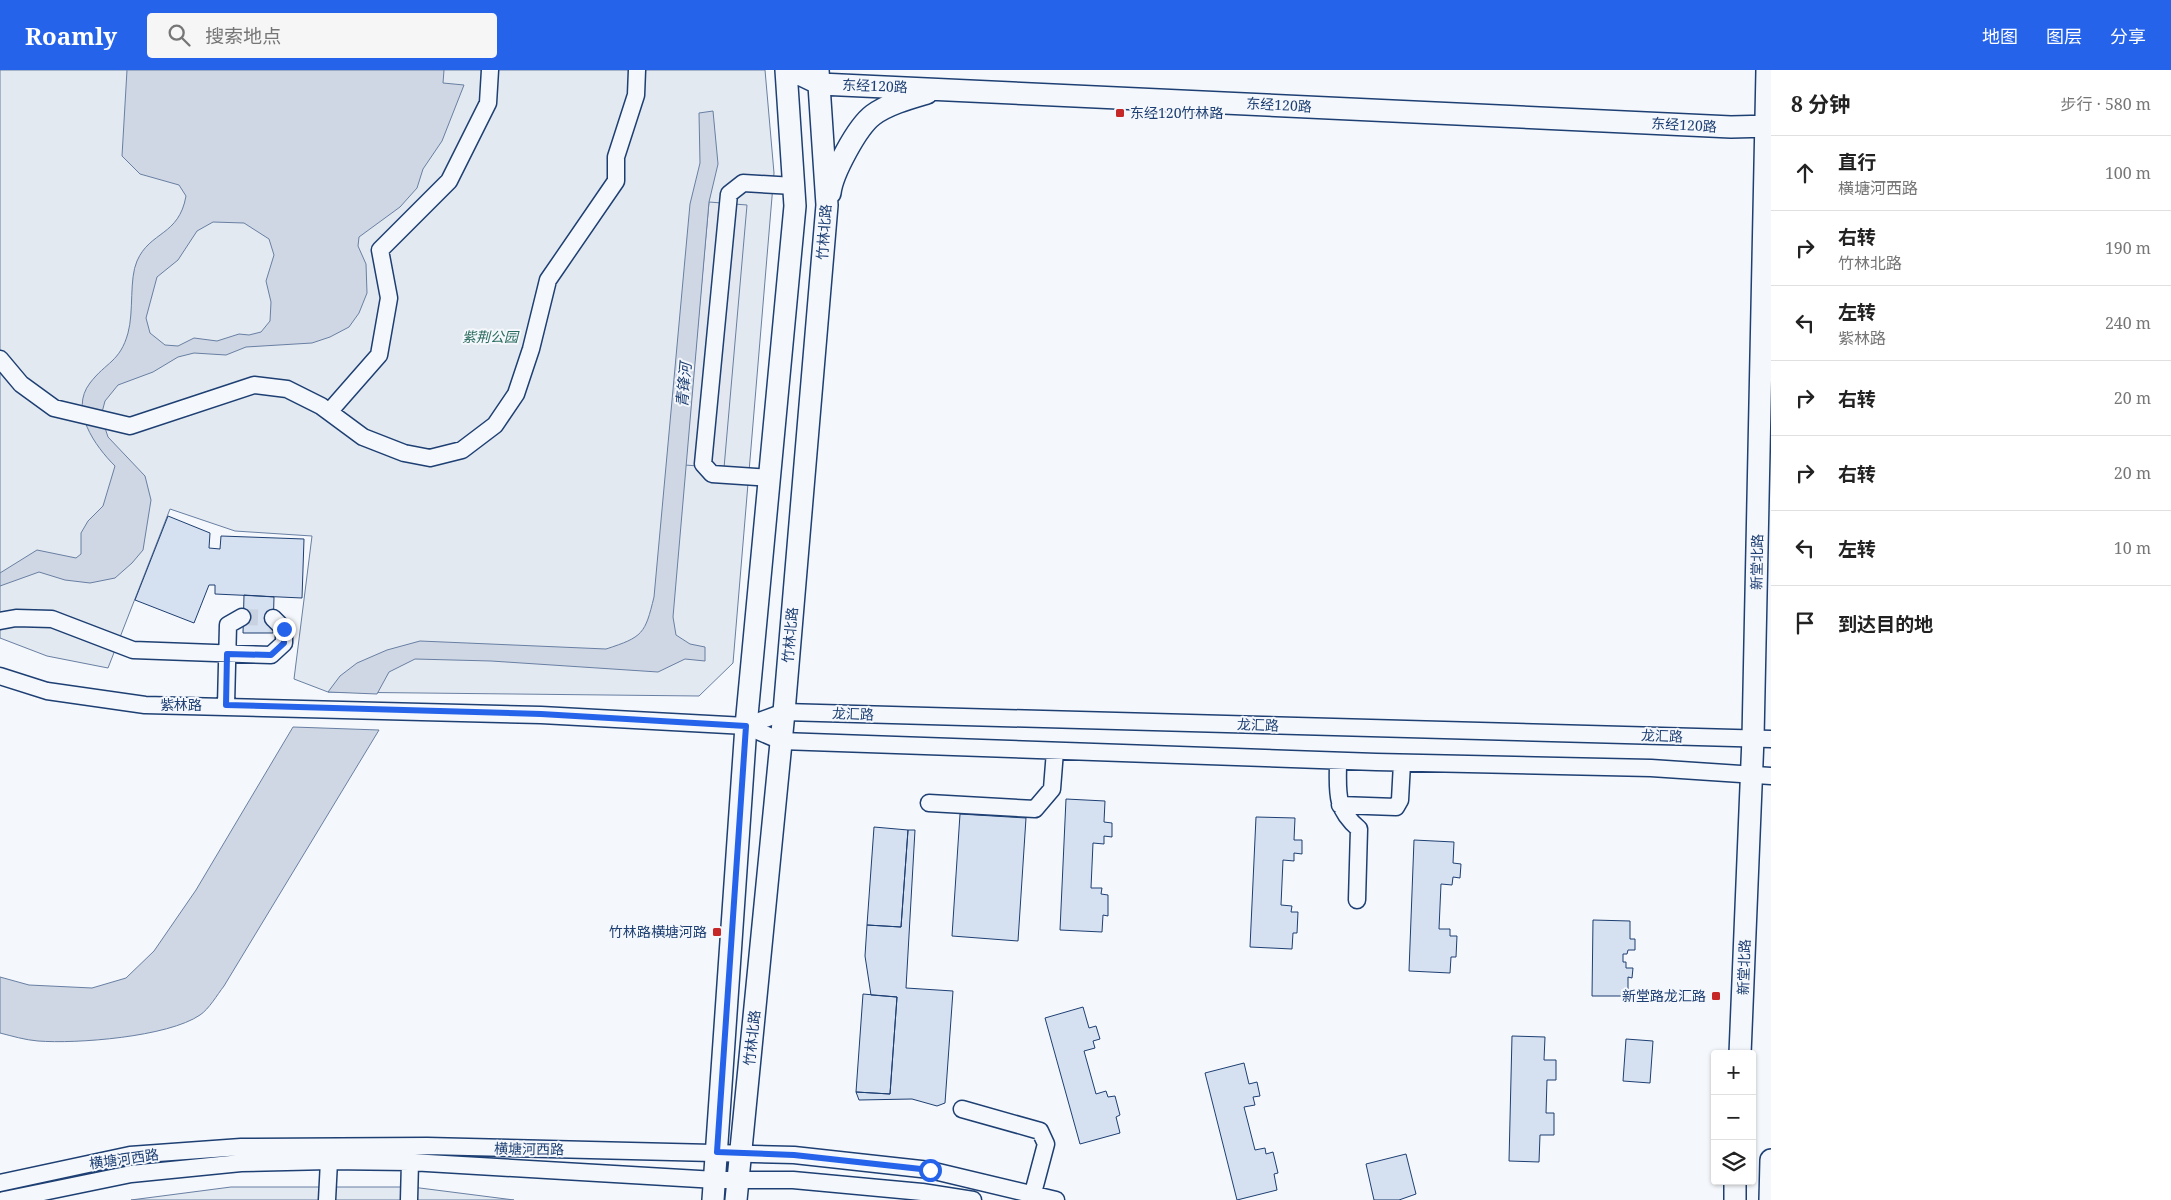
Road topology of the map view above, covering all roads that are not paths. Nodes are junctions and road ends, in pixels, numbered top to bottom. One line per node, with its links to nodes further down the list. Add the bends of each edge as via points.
1 (490, 70): 13 (street, via 488,103 450,181 380,250 390,298 379,355)
2 (637, 70): 13 (street, via 636,95 616,157 616,181 548,280 516,394 495,425 462,450 430,458 404,453 363,437)
3 (786, 70): 10 (main road, 竹林北路)
4 (791, 70): 7 (main road, 东经120路)
5 (1762, 70): 6 (main road)
6 (1769, 70): 9 (main road, 新堂北路)
7 (819, 77): 8 (main road, 东经120路); 11 (main road, 竹林北路, via 827,206)
8 (940, 89): 9 (main road, 东经120路, via 1711,126); 11 (main road, via 907,98 872,115 848,148 831,185)
9 (1768, 126): 23 (main road, 新堂北路)
10 (794, 186): 14 (main road, 竹林北路, via 795,206); 14 (street, via 743,183 730,194 703,464 712,474)
11 (820, 280): 21 (main road, 竹林北路)
12 (0, 359): 13 (street, via 21,384 54,408 130,426 254,385 287,389)
13 (329, 412)
14 (770, 478): 22 (main road, 竹林北路)
15 (242, 616): 18 (street, via 228,625)
16 (273, 618): 18 (street, via 284,629 284,643 271,655)
17 (0, 621): 18 (street, via 52,619 132,650)
18 (227, 654): 20 (street)
19 (0, 676): 20 (street, 紫林路, via 47,691 110,701 145,705)
20 (226, 705): 22 (street, 紫林路, via 541,714)
21 (784, 712): 22 (street, 龙汇路); 23 (street, 龙汇路); 24 (main road, 竹林北路)
22 (746, 726): 24 (street, 紫林路); 34 (main road, 竹林北路)
23 (1762, 738): 28 (main road, 新堂北路)
24 (781, 741): 25 (street); 35 (main road, 竹林北路)
25 (1055, 751): 26 (street); 29 (street, via 1052,789 1035,809)
26 (1338, 761): 27 (street); 30 (street, via 1337,798)
27 (1402, 763): 28 (street, via 1651,768); 30 (street, via 1400,800 1396,807)
28 (1761, 776): 32 (main road, 新堂北路)
29 (929, 803)
30 (1340, 805): 31 (street, via 1345,818 1359,829)
31 (1357, 900)
32 (1740, 1050)
33 (962, 1110): 43 (street, via 1040,1131 1046,1144)
34 (717, 1152): 35 (street, 横塘河西路); 39 (street, 横塘河西路, via 427,1146 241,1147 130,1155); 41 (main road, 竹林北路)
35 (740, 1152): 42 (main road, 竹林北路); 43 (street, 横塘河西路, via 930,1170)
36 (1771, 1160): 50 (main road)
37 (329, 1162): 38 (street, 横塘河西路); 44 (street, 横塘河西路, via 241,1163 131,1174); 45 (street)
38 (410, 1162): 41 (street, 横塘河西路); 46 (street)
39 (0, 1183)
40 (1735, 1185): 49 (main road)
41 (715, 1190): 42 (street, 横塘河西路)
42 (737, 1190): 47 (street, 横塘河西路, via 793,1180)
43 (1033, 1193): 48 (street, 横塘河西路)
44 (4, 1200)
45 (327, 1200)
46 (409, 1200)
47 (973, 1200)
48 (1056, 1200)
49 (1735, 1200)
50 (1770, 1200)

